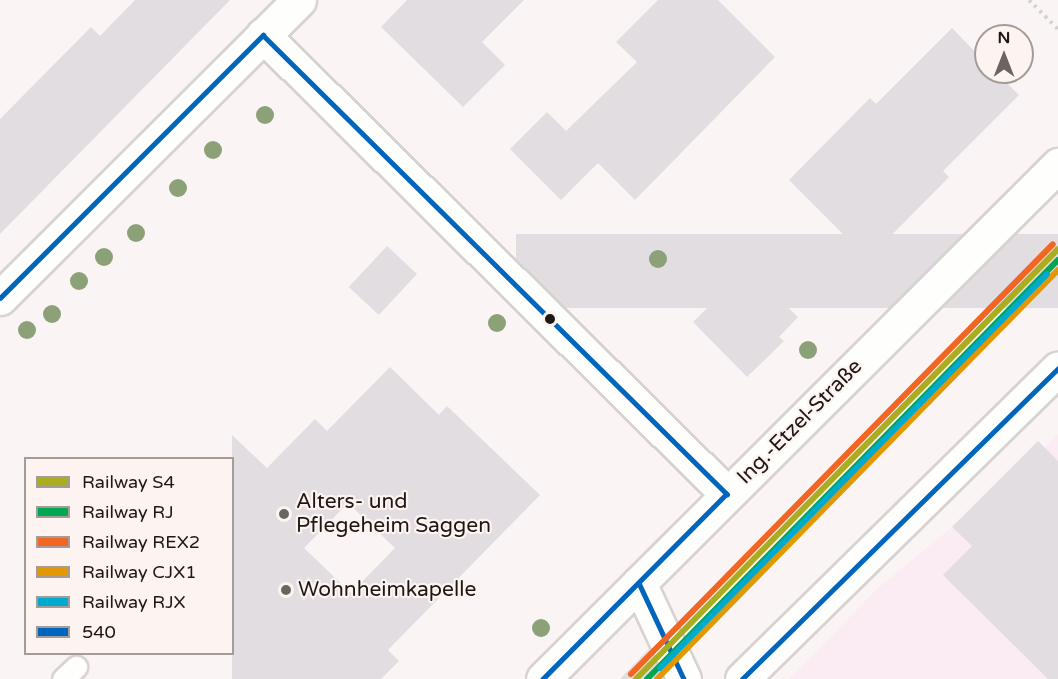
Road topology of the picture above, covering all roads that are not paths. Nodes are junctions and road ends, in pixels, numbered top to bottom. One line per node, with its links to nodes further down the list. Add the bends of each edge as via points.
1 (299, 0): 2 (street)
2 (262, 35): 4 (street); 6 (street)
3 (1058, 165): 6 (street, Ing.-Etzel-Straße)
4 (0, 298)
5 (1058, 368): 10 (street)
6 (727, 494): 7 (street, Ing.-Etzel-Straße)
7 (639, 583): 8 (street, Ing.-Etzel-Straße); 9 (street)
8 (543, 679)
9 (684, 679)
10 (742, 679)

